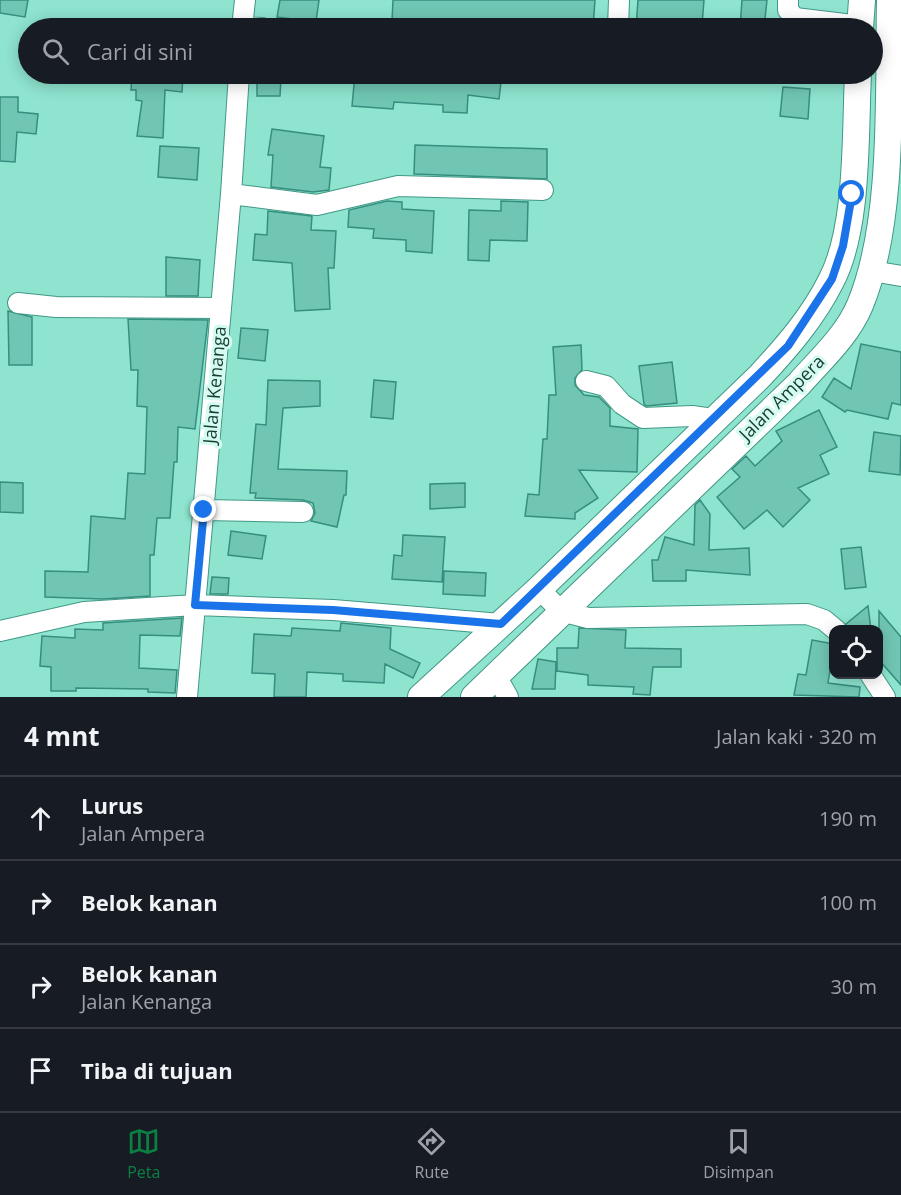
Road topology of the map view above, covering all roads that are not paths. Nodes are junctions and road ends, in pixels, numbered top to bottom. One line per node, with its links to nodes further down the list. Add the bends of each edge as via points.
1 (245, 0): 6 (street)
2 (619, 0): 7 (street)
3 (788, 0): 8 (street, via 788,10)
4 (862, 0): 9 (main road)
5 (890, 0): 12 (main road, Jalan Ampera)
6 (248, 18)
7 (618, 18)
8 (795, 18)
9 (861, 18)
10 (238, 84): 14 (street, Jalan Kenanga)
11 (858, 84): 20 (main road, Jalan Ampera, via 852,194 843,246 832,279 788,346)
12 (893, 158): 15 (main road, Jalan Ampera)
13 (543, 190): 14 (street, via 398,186 317,205)
14 (231, 194): 18 (street, Jalan Kenanga)
15 (872, 271): 16 (street); 25 (main road, Jalan Ampera, via 843,334 799,384)
16 (901, 276)
17 (18, 303): 18 (street, via 56,307)
18 (221, 308): 21 (street, Jalan Kenanga)
19 (586, 381): 20 (street, via 613,390 622,404 642,418)
20 (713, 419): 23 (main road, Jalan Ampera)
21 (204, 510): 22 (street); 24 (street, Jalan Kenanga)
22 (303, 512)
23 (539, 589): 25 (street); 26 (main road, Jalan Ampera)
24 (195, 605): 26 (street, via 333,610); 28 (street, via 84,612); 31 (street, Jalan Kenanga)
25 (561, 611): 27 (street, via 603,620 807,614); 30 (main road, Jalan Ampera)
26 (501, 624): 32 (main road, Jalan Ampera)
27 (830, 625)
28 (0, 631)
29 (873, 679): 34 (street)
30 (502, 686): 33 (main road, Jalan Ampera)
31 (186, 697)
32 (421, 697)
33 (474, 697)
34 (885, 697)

